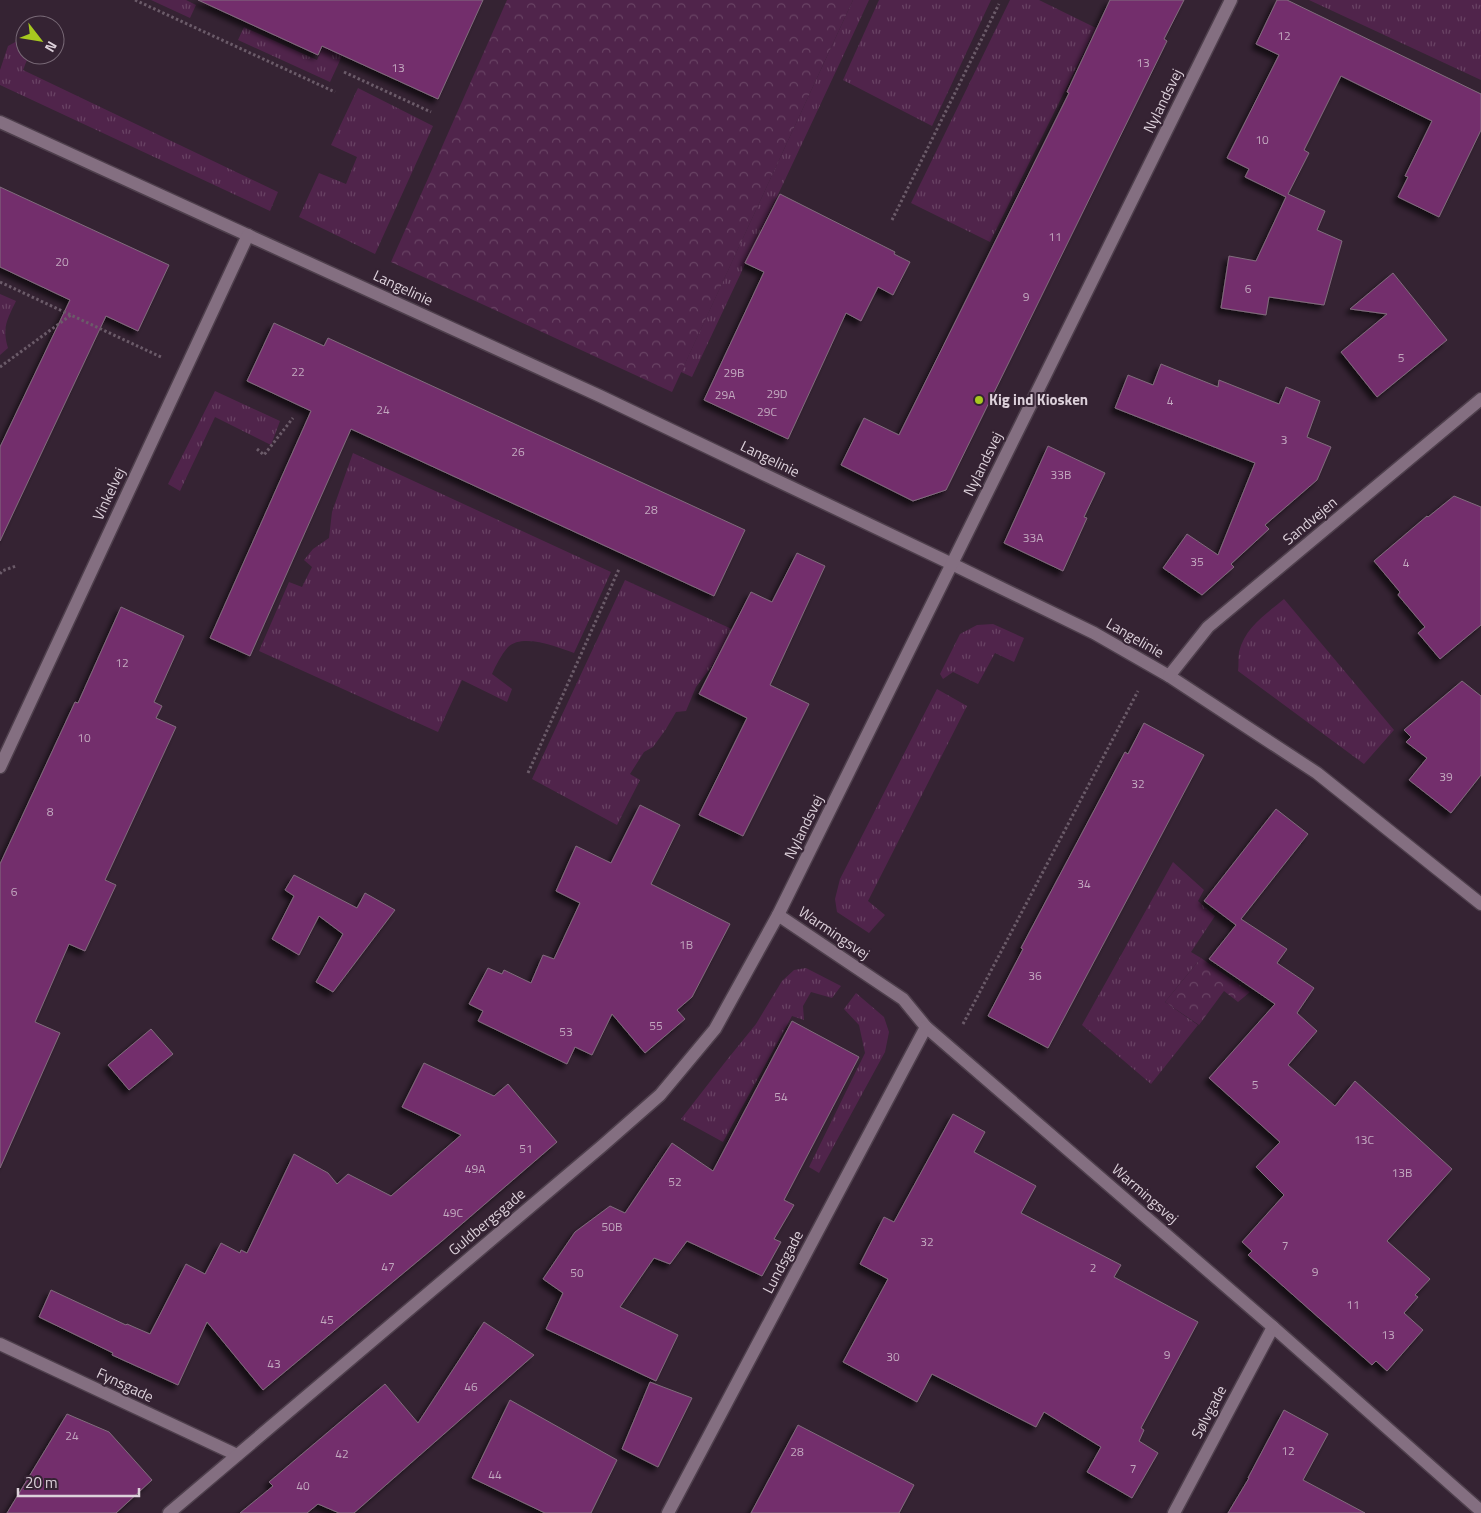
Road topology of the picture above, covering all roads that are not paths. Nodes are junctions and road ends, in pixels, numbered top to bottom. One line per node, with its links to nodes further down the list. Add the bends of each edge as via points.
1 (1231, 0): 5 (street, Nylandsvej)
2 (0, 122): 3 (street, Langelinie)
3 (248, 235): 5 (street, Langelinie, via 600,396); 7 (street, Vinkelvej)
4 (1481, 399): 6 (street, Sandvejen, via 1208,627)
5 (952, 564): 6 (street, Langelinie, via 1094,633); 10 (street, Nylandsvej)
6 (1169, 676): 9 (street, Langelinie, via 1317,773)
7 (3, 751): 8 (street, Vinkelvej)
8 (0, 767)
9 (1481, 904)
10 (778, 915): 11 (street, Warmingsvej, via 903,998); 14 (street, Guldbergsgade, via 715,1029 660,1095)
11 (926, 1027): 12 (street, Warmingsvej); 17 (street, Lundsgade)
12 (1274, 1327): 15 (street, Warmingsvej); 18 (street, Sølvgade)
13 (0, 1344): 14 (street, Fynsgade)
14 (237, 1455): 16 (street, Guldbergsgade)
15 (1481, 1511)
16 (169, 1513)
17 (668, 1513)
18 (1174, 1513)

